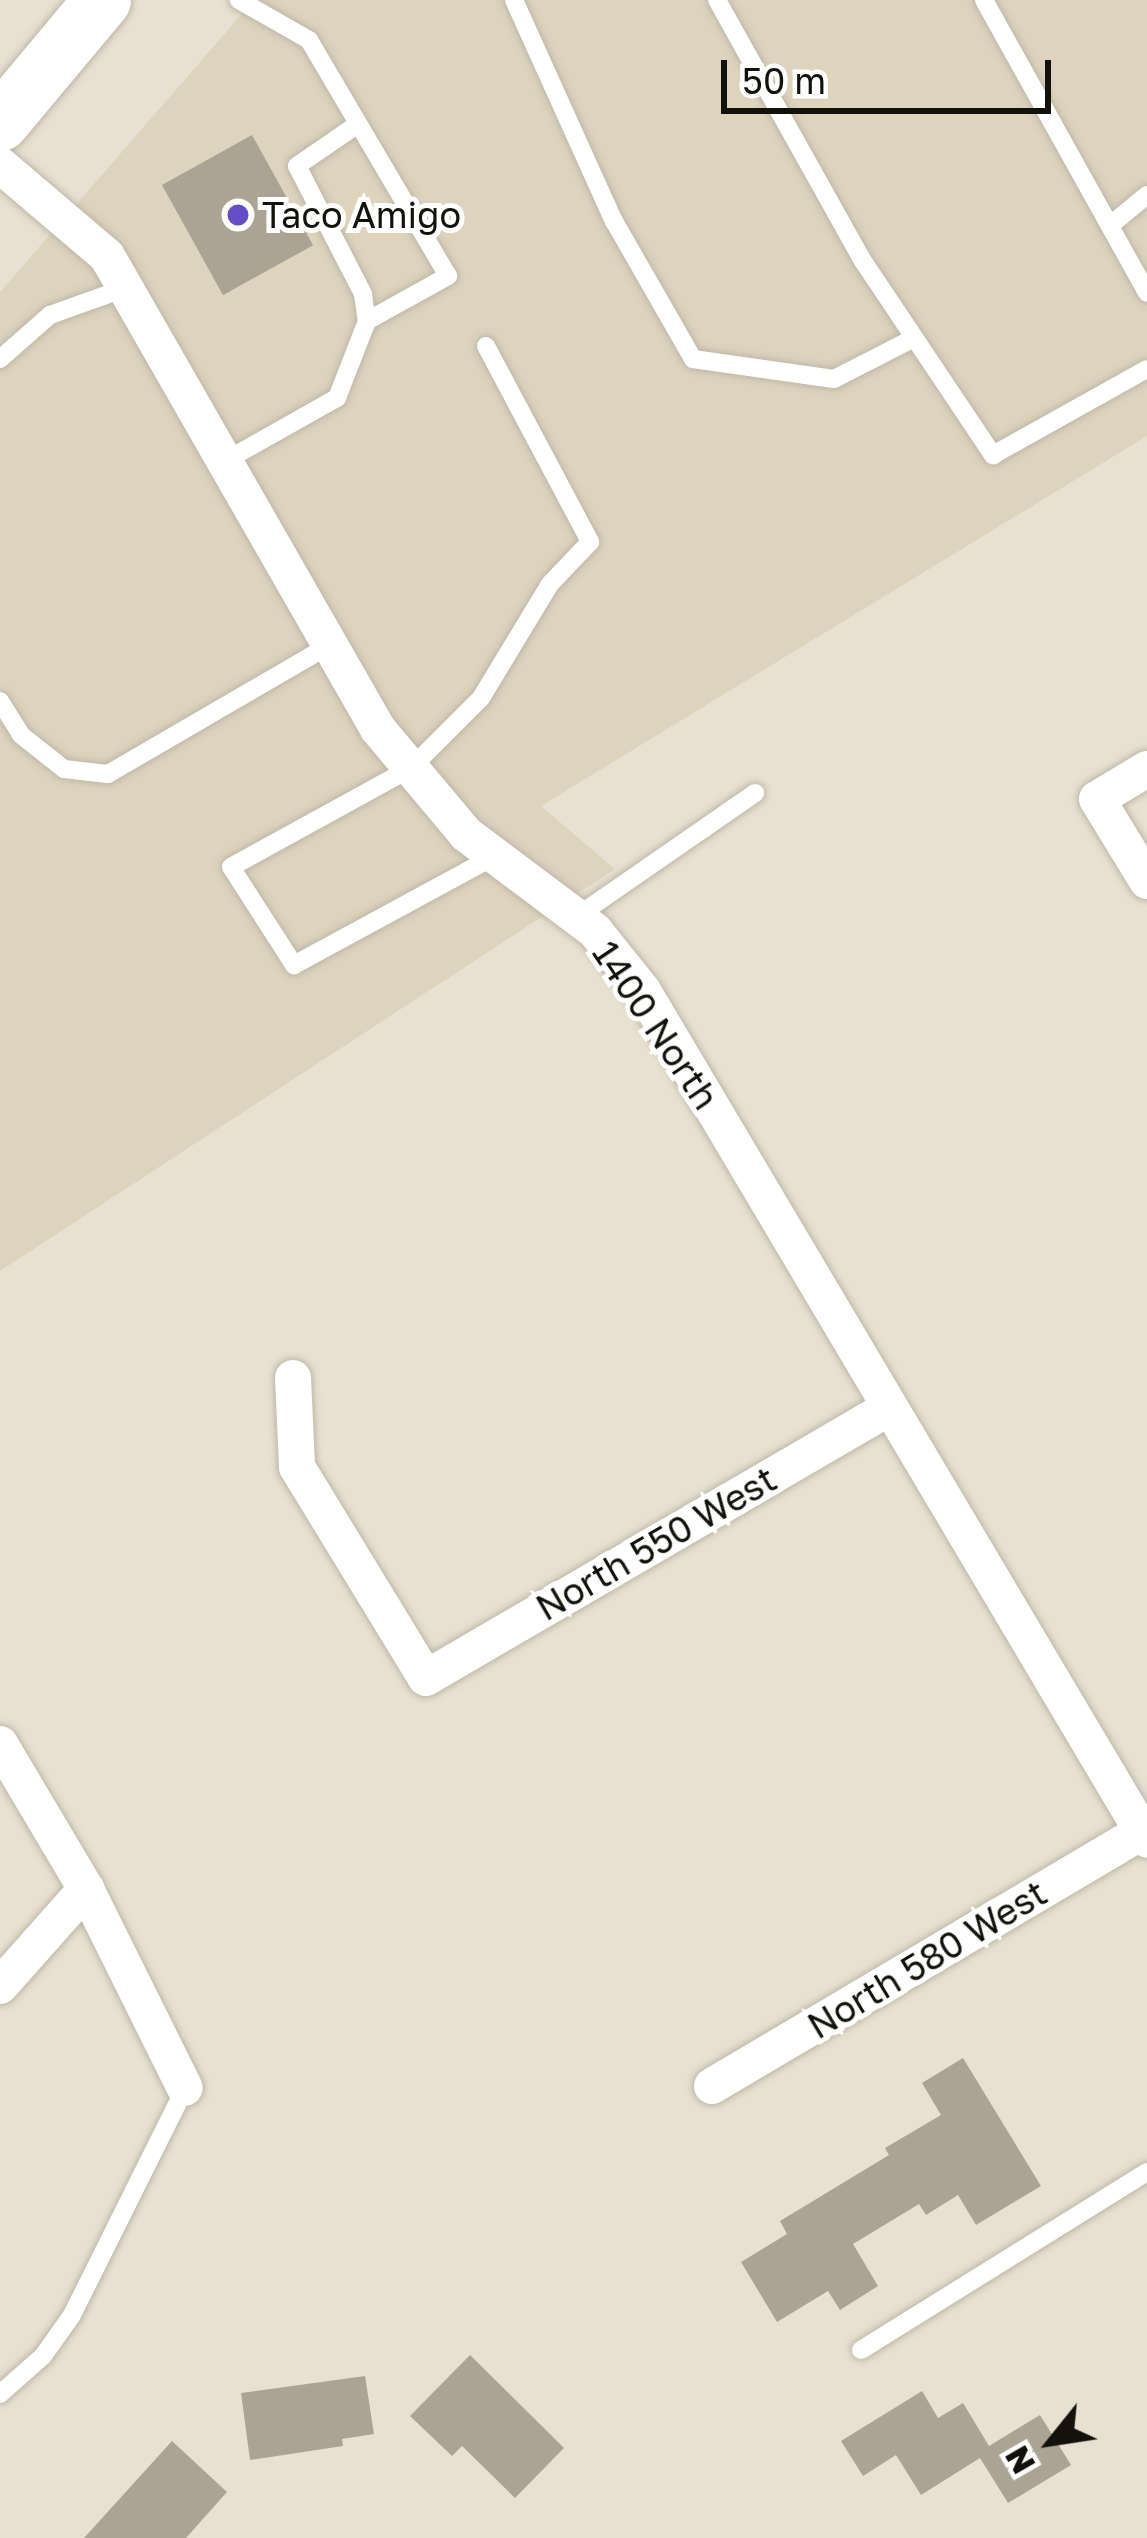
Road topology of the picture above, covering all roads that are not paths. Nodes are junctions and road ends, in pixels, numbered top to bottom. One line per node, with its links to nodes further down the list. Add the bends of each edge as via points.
1 (102, 0): 7 (main road)
2 (239, 0): 6 (lane, via 309,40)
3 (514, 0): 13 (lane, via 614,221 694,358 834,379)
4 (717, 0): 13 (lane)
5 (984, 0): 9 (lane)
6 (358, 124): 12 (lane, via 297,166 363,294); 12 (lane, via 448,276)
7 (2, 127): 10 (street, 1400 North)
8 (1147, 195): 9 (lane)
9 (1112, 223): 11 (lane)
10 (126, 288): 15 (lane, via 50,315); 17 (street, 1400 North)
11 (1147, 293)
12 (367, 321): 17 (lane, via 337,398)
13 (914, 338): 16 (lane, via 993,455)
14 (486, 346): 20 (lane, via 590,542 550,584 481,698)
15 (0, 358)
16 (1147, 369)
17 (225, 461): 18 (street, 1400 North)
18 (330, 645): 19 (lane, via 108,774 64,769 21,734); 20 (street, 1400 North, via 378,729)
19 (0, 701)
20 (411, 768): 23 (street, 1400 North, via 466,834); 23 (lane, via 231,867 293,965)
21 (1147, 769): 24 (street, via 1097,799)
22 (755, 793): 25 (lane)
23 (496, 856): 25 (street, 1400 North)
24 (1147, 881)
25 (576, 917): 27 (street, 1400 North, via 643,991)
26 (293, 1378): 27 (street, North 550 West, via 297,1467 426,1678)
27 (887, 1408): 29 (street, 1400 North)
28 (0, 1744): 30 (street)
29 (1144, 1836): 32 (street, North 580 West)
30 (86, 1889): 31 (street); 33 (street)
31 (0, 1986)
32 (712, 2086)
33 (185, 2088): 36 (lane, via 72,2315 43,2356)
34 (1147, 2172): 35 (lane)
35 (861, 2350)
36 (0, 2393)

